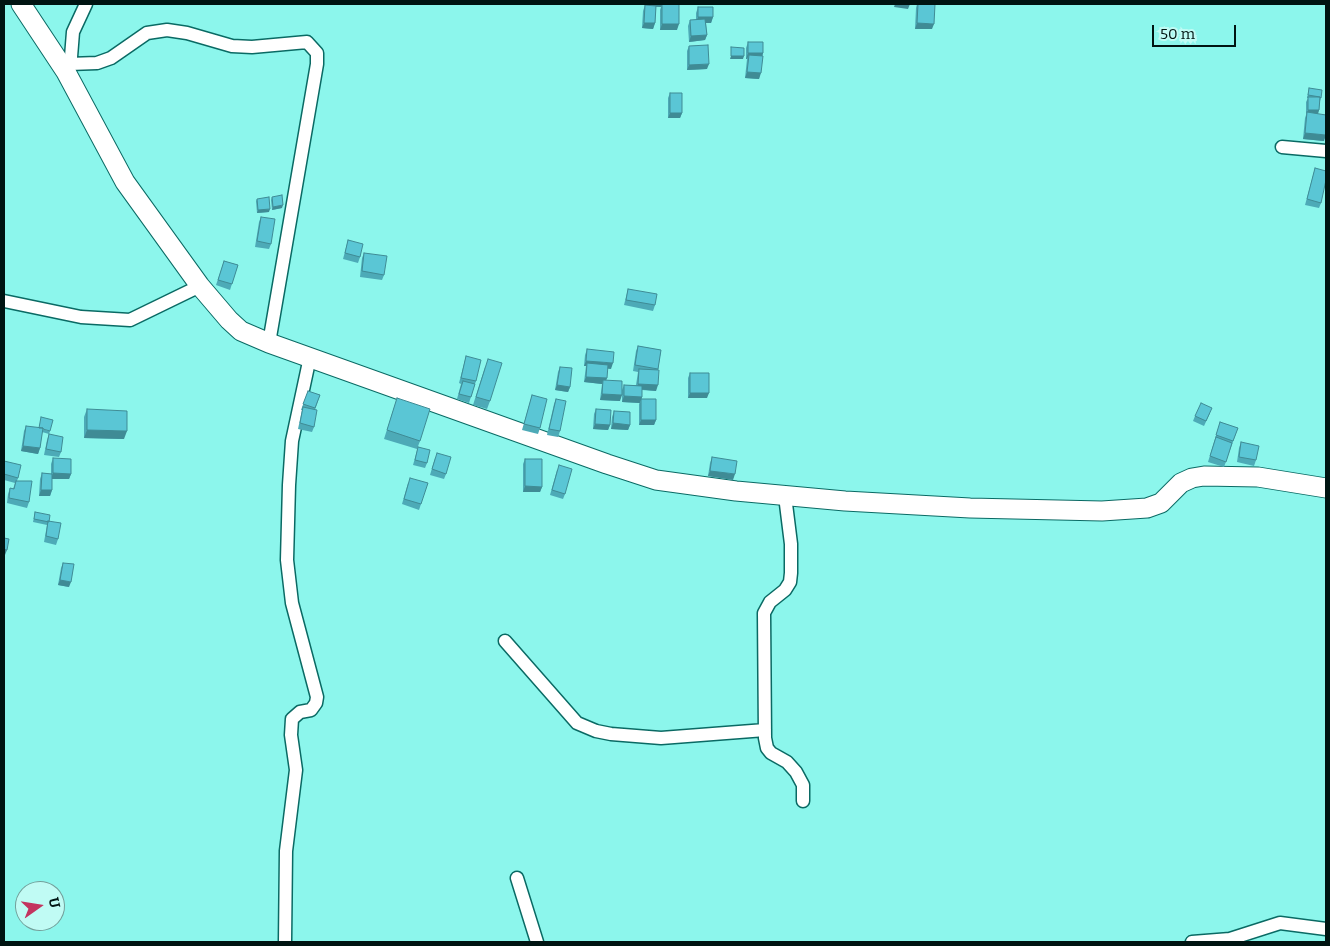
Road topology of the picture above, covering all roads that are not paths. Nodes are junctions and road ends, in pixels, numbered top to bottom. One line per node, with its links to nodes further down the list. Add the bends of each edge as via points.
1 (21, 4): 3 (street)
2 (86, 4): 3 (street, via 73,32)
3 (67, 68): 6 (street, via 125,182); 8 (street, via 111,58 147,33 167,30 232,46 307,42 317,53 318,64)
4 (1282, 147): 5 (street)
5 (1326, 151)
6 (200, 286): 7 (street, via 130,320 81,317); 8 (street, via 241,331)
7 (4, 301)
8 (269, 343): 9 (street)
9 (310, 357): 11 (street, via 656,480); 17 (street, via 292,441 287,560 292,603 317,696 311,710 300,712 292,719 296,770 286,851)
10 (1326, 488): 11 (street, via 1258,477 1204,476 1181,483 1161,502 1147,508 1102,511 970,508)
11 (785, 496): 13 (street, via 791,573 785,590 770,602 764,613)
12 (505, 641): 13 (street, via 577,723 596,731 661,738)
13 (765, 730): 14 (street, via 768,748 787,762 803,785)
14 (803, 801)
15 (517, 878): 18 (street)
16 (1326, 929): 19 (street, via 1280,923 1230,938)
17 (285, 942)
18 (537, 942)
19 (1192, 942)

